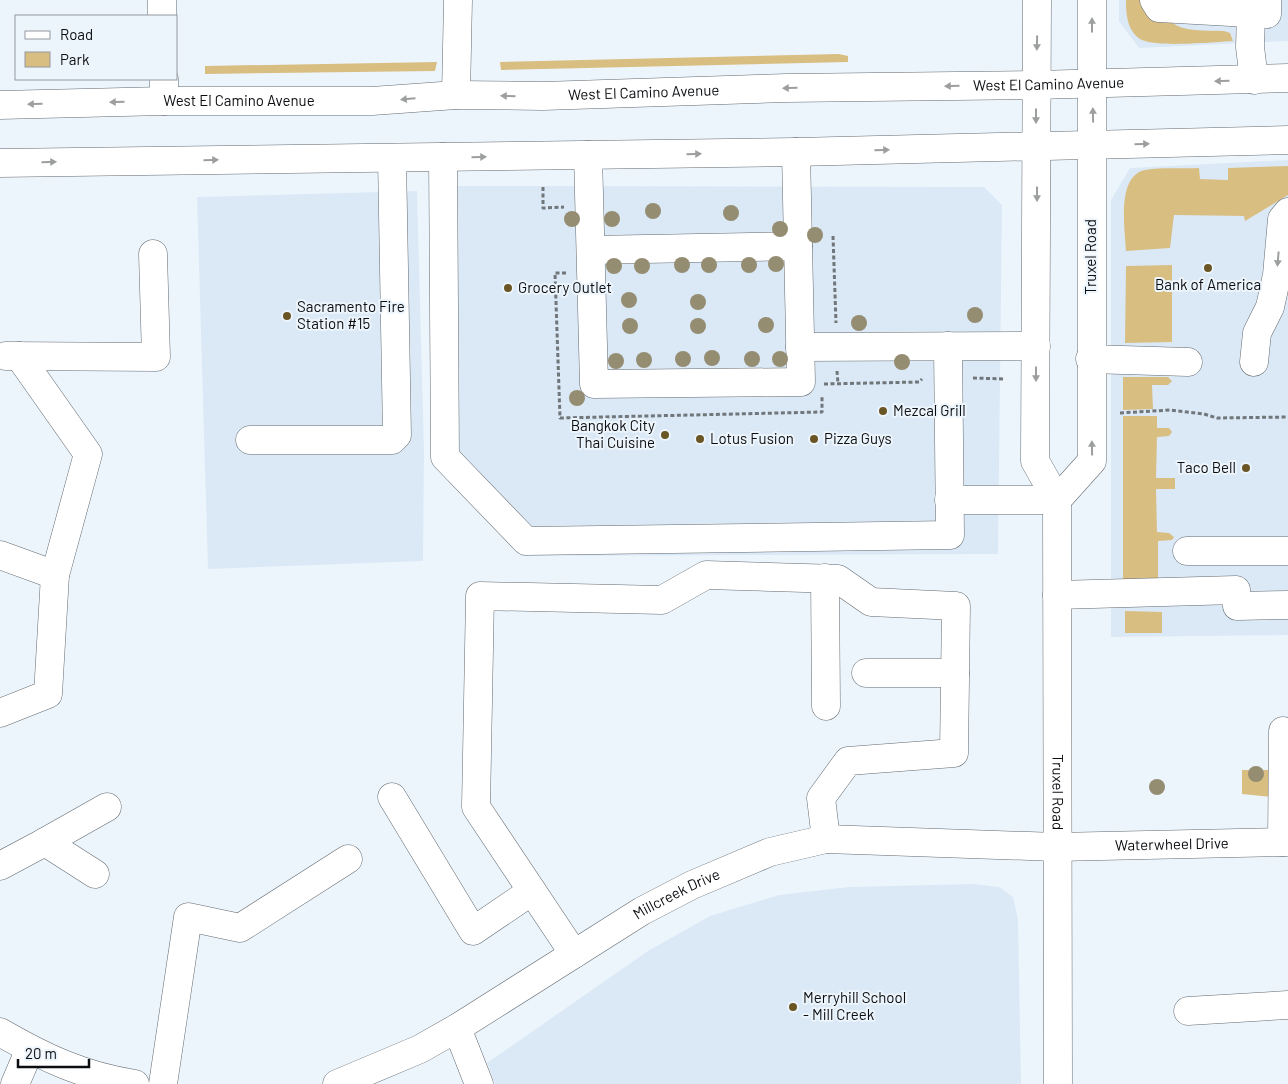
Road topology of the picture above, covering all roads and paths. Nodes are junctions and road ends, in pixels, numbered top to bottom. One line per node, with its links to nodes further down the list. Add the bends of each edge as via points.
1 (162, 0): 8 (main road)
2 (458, 0): 14 (main road)
3 (1037, 0): 12 (main road, Truxel Road, one-way to 12)
4 (1092, 0): 11 (main road, Truxel Road, one-way to 4)
5 (1154, 0): 6 (main road, via 1159,8)
6 (1179, 5): 7 (main road)
7 (1242, 7): 10 (main road)
8 (162, 15)
9 (1288, 78): 10 (main road, West El Camino Avenue)
10 (1254, 80): 11 (main road, West El Camino Avenue, one-way to 11)
11 (1092, 84): 12 (main road, West El Camino Avenue); 17 (main road, Truxel Road, one-way to 11)
12 (1036, 86): 14 (main road, West El Camino Avenue, one-way to 14); 18 (main road, Truxel Road, one-way to 18)
13 (164, 90): 14 (main road, West El Camino Avenue, one-way to 13, via 372,101); 15 (main road, West El Camino Avenue, one-way to 15)
14 (456, 95)
15 (0, 105)
16 (1288, 140): 17 (main road, one-way to 16)
17 (1093, 145): 18 (main road); 34 (main road, Truxel Road)
18 (1036, 146): 19 (main road, one-way to 18); 31 (main road, Truxel Road, one-way to 31)
19 (796, 152): 20 (main road, one-way to 19); 26 (main road)
20 (588, 155): 21 (main road, one-way to 20); 27 (main road)
21 (443, 157): 22 (main road); 41 (main road, via 445,457 526,542 950,536)
22 (392, 158): 23 (main road, one-way to 22); 40 (main road, via 398,435 392,440)
23 (0, 163)
24 (1288, 212): 36 (main road, one-way to 36, via 1282,219 1277,275 1270,307 1257,333)
25 (833, 236): 29 (path)
26 (798, 246): 27 (main road); 32 (main road)
27 (591, 250): 32 (main road, via 594,384 800,382)
28 (153, 254): 33 (main road, via 156,357)
29 (836, 346): 30 (main road); 32 (main road); 37 (path)
30 (948, 346): 31 (main road); 41 (main road)
31 (1036, 346): 42 (main road, Truxel Road, one-way to 42, via 1035,461)
32 (800, 347)
33 (10, 356): 46 (main road, via 88,454)
34 (1090, 358): 35 (main road); 42 (main road, Truxel Road, one-way to 34, via 1092,461)
35 (1188, 362)
36 (1254, 362)
37 (838, 384)
38 (1120, 413): 39 (path, via 1170,410 1217,418)
39 (1288, 416)
40 (250, 440)
41 (949, 500): 42 (main road)
42 (1057, 500): 48 (main road, Truxel Road)
43 (1187, 551): 44 (main road)
44 (1288, 551)
45 (0, 555): 46 (main road)
46 (55, 575): 53 (main road, via 48,694)
47 (825, 578): 51 (main road, via 838,579 871,602 956,606); 52 (main road); 64 (main road, via 706,574 662,600 480,596 476,807)
48 (1057, 595): 49 (main road, via 1236,590 1237,606); 60 (main road, Truxel Road)
49 (1288, 605)
50 (866, 673): 51 (main road)
51 (955, 673): 57 (main road, via 954,754 848,761 821,798)
52 (826, 706)
53 (0, 712)
54 (1283, 731): 59 (main road)
55 (392, 796): 64 (main road, via 472,931)
56 (107, 807): 58 (main road)
57 (826, 839): 60 (main road, Millcreek Drive); 65 (main road, Millcreek Drive, via 770,852 718,873 642,910)
58 (45, 842): 62 (main road); 63 (main road)
59 (1285, 842): 60 (main road, Waterwheel Drive)
60 (1056, 847): 76 (main road, Truxel Road)
61 (348, 860): 73 (main road, via 240,928 188,917)
62 (0, 866)
63 (95, 874)
64 (532, 891): 65 (main road)
65 (574, 954): 68 (main road, Millcreek Drive)
66 (1288, 1005): 67 (main road)
67 (1188, 1011)
68 (457, 1028): 74 (main road, Millcreek Drive, via 420,1049); 75 (main road)
69 (0, 1032): 70 (main road)
70 (30, 1049): 71 (main road); 72 (main road, via 84,1073)
71 (15, 1084)
72 (135, 1084)
73 (163, 1084)
74 (337, 1084)
75 (479, 1084)
76 (1058, 1084)

